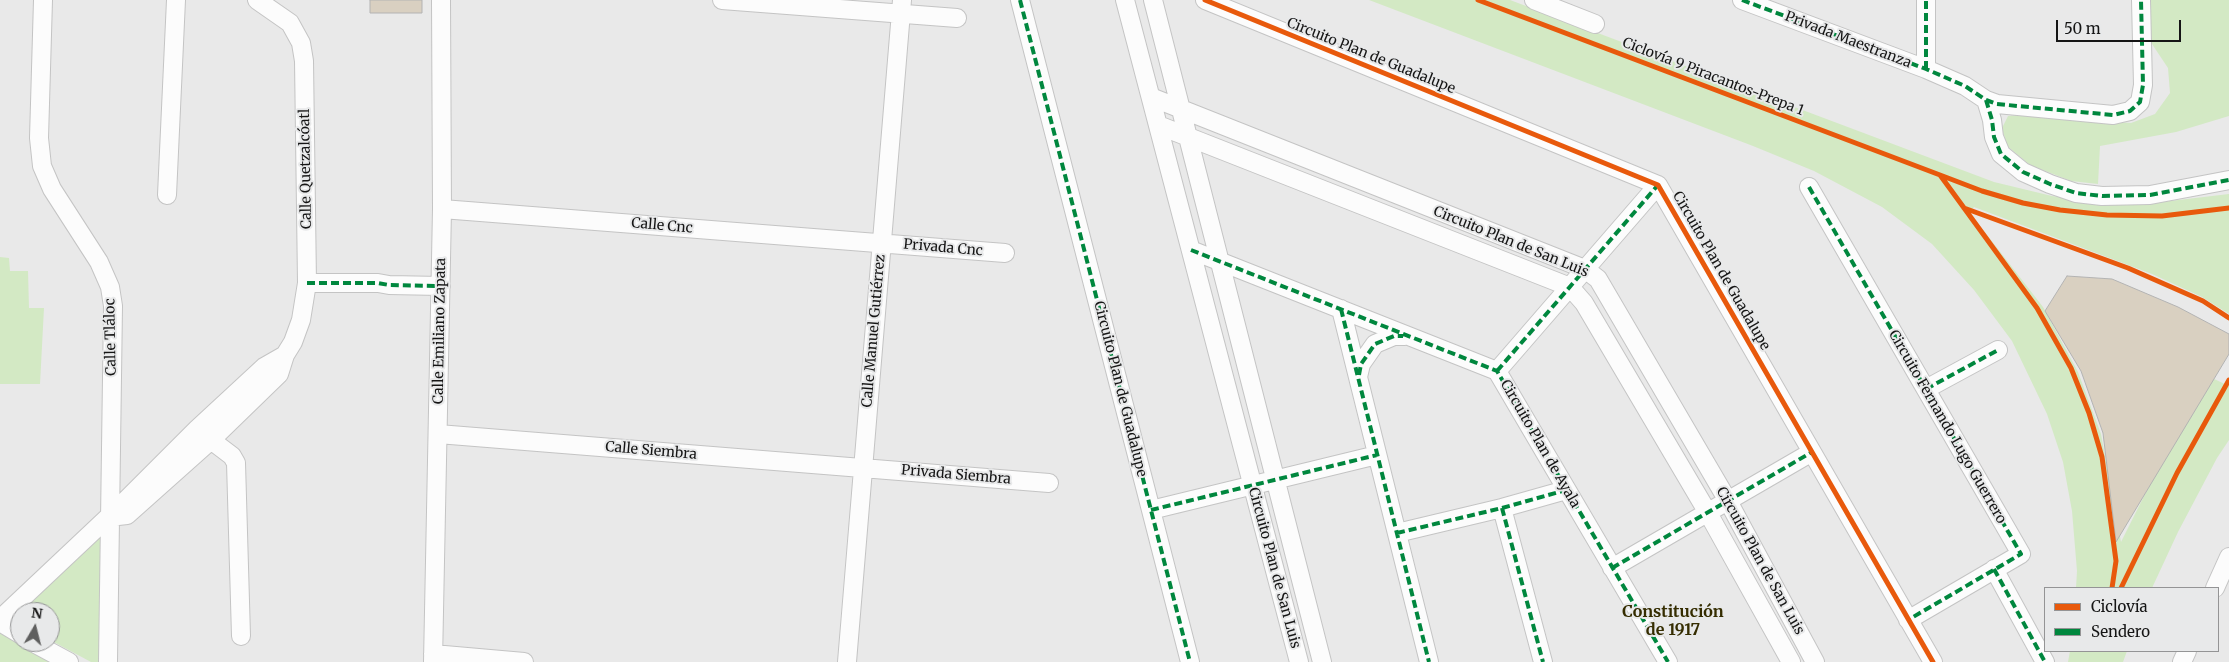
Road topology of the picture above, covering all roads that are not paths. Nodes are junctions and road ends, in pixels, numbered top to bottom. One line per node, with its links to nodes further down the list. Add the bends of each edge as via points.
1 (43, 0): 57 (street, Calle Tláloc, via 39,138 42,166 52,189 99,262 110,287 113,306)
2 (176, 0): 28 (street)
3 (257, 0): 35 (street, Calle Quetzalcóatl, via 290,22 301,43 304,61)
4 (441, 0): 29 (street, Calle Emiliano Zapata)
5 (722, 0): 14 (street)
6 (1020, 0): 55 (street, Circuito Plan de Guadalupe)
7 (1125, 0): 18 (street, Circuito Plan de San Luis)
8 (1153, 0): 21 (street, Circuito Plan de San Luis)
9 (1205, 0): 26 (street, Circuito Plan de Guadalupe)
10 (1534, 0): 16 (street)
11 (1742, 0): 17 (street, Privada Maestranza)
12 (1926, 0): 17 (street, Privada Maestranza)
13 (2141, 0): 20 (street, Privada Maestranza, via 2143,85 2140,102 2130,111 2113,115)
14 (901, 7): 15 (street); 30 (street, Calle Manuel Gutiérrez)
15 (957, 18)
16 (1595, 24)
17 (1926, 69): 19 (street, Privada Maestranza, via 1965,86)
18 (1151, 97): 21 (street, Circuito Plan de San Luis); 23 (street, Circuito Plan de San Luis)
19 (1986, 100): 20 (street, Privada Maestranza); 22 (street)
20 (2009, 105): 22 (street, via 1996,113)
21 (1181, 110): 24 (street, Circuito Plan de San Luis); 34 (street, Circuito Plan de San Luis)
22 (1992, 120): 25 (street, via 2001,154 2023,172 2076,193 2150,195)
23 (1158, 125): 24 (street, Circuito Plan de San Luis); 31 (street, Circuito Plan de San Luis)
24 (1188, 136): 33 (street, Circuito Plan de San Luis); 37 (street, Circuito Plan de San Luis)
25 (2229, 180)
26 (1658, 186): 34 (street); 46 (street, Circuito Plan de Guadalupe)
27 (1809, 187): 43 (street, Circuito Fernando Lugo Guerrero)
28 (167, 194)
29 (442, 208): 30 (street, Calle Cnc); 36 (street, Calle Emiliano Zapata)
30 (882, 243): 32 (street, Privada Cnc); 48 (street, Calle Manuel Gutiérrez)
31 (1191, 250): 33 (street, Circuito Plan de Ayala); 51 (street, Circuito Plan de San Luis)
32 (1005, 253)
33 (1221, 262): 38 (street, Circuito Plan de Ayala); 49 (street, Circuito Plan de San Luis)
34 (1585, 270): 37 (street); 53 (street, Circuito Plan de San Luis, via 1598,279)
35 (307, 283): 36 (street); 45 (street, Calle Quetzalcóatl, via 301,320 284,355 279,374)
36 (441, 286): 44 (street, Calle Emiliano Zapata)
37 (1570, 287): 41 (street); 56 (street, Circuito Plan de San Luis, via 1584,303)
38 (1341, 310): 39 (street, Circuito Plan de Ayala); 42 (street)
39 (1410, 336): 41 (street, Circuito Plan de Ayala); 42 (street, via 1394,336 1374,344 1361,364)
40 (1998, 350): 43 (street)
41 (1497, 371): 52 (street, Circuito Plan de Ayala)
42 (1358, 377): 47 (street)
43 (1926, 389): 61 (street, Circuito Fernando Lugo Guerrero, via 2021,554)
44 (438, 434): 48 (street, Calle Siembra); 67 (street, Calle Emiliano Zapata)
45 (204, 435): 57 (street, Calle Quetzalcóatl, via 127,515); 65 (street, via 232,456 236,464)
46 (1812, 452): 53 (street); 64 (street, Circuito Plan de Guadalupe)
47 (1378, 455): 49 (street); 58 (street)
48 (863, 468): 50 (street, Privada Siembra); 71 (street, Calle Manuel Gutiérrez)
49 (1276, 480): 51 (street); 74 (street, Circuito Plan de San Luis)
50 (1049, 483)
51 (1253, 486): 55 (street); 73 (street, Circuito Plan de San Luis)
52 (1566, 490): 54 (street); 60 (street, Circuito Plan de Ayala)
53 (1728, 501): 56 (street); 79 (street, Circuito Plan de San Luis)
54 (1502, 508): 58 (street); 76 (street)
55 (1151, 510): 72 (street, Circuito Plan de Guadalupe)
56 (1708, 513): 60 (street); 78 (street, Circuito Plan de San Luis)
57 (109, 517): 63 (street, Calle Quetzalcóatl); 69 (street, Calle Tláloc)
58 (1397, 533): 75 (street)
59 (2229, 557): 62 (street)
60 (1612, 568): 77 (street, Circuito Plan de Ayala)
61 (1994, 569): 64 (street, Circuito Fernando Lugo Guerrero); 81 (street)
62 (2215, 587)
63 (0, 620)
64 (1908, 620): 80 (street, Circuito Plan de Guadalupe)
65 (241, 636)
66 (50, 652): 68 (street)
67 (433, 658): 70 (street)
68 (69, 662)
69 (108, 662)
70 (524, 662)
71 (847, 662)
72 (1190, 662)
73 (1299, 662)
74 (1322, 662)
75 (1429, 662)
76 (1543, 662)
77 (1668, 662)
78 (1791, 662)
79 (1815, 662)
80 (1933, 662)
81 (2045, 662)

